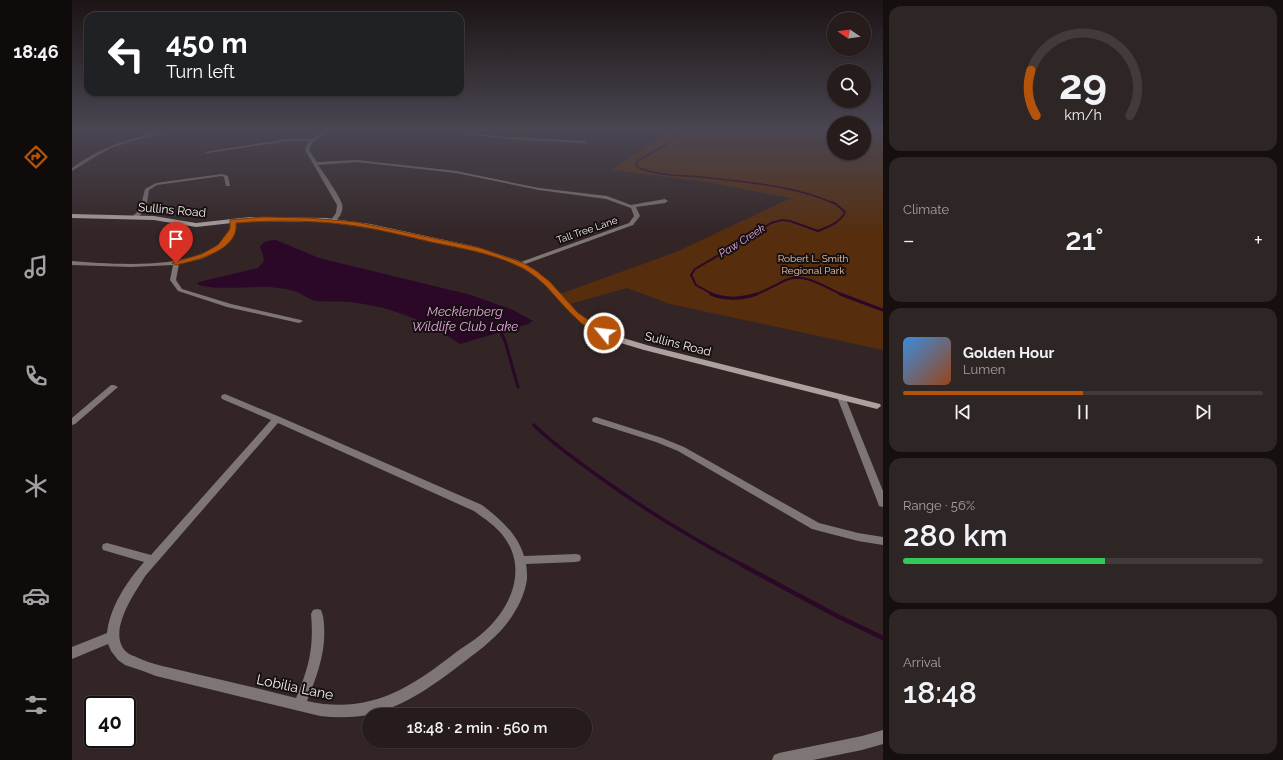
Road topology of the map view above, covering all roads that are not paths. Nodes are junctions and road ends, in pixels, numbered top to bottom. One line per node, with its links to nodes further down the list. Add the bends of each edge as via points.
1 (316, 165): 9 (street, via 340,205 339,213)
2 (391, 165): 5 (street, Tall Tree Lane, via 456,172 539,189 607,198)
3 (228, 185): 7 (street, via 226,176 222,175 154,185 147,189 143,210)
4 (665, 201): 5 (street)
5 (632, 206): 12 (street, Tall Tree Lane, via 637,216 631,224)
6 (72, 216): 7 (street, Sullins Road)
7 (135, 217): 8 (street, Sullins Road, via 162,218 196,225)
8 (233, 221): 9 (street, Sullins Road); 11 (street, via 233,229 221,247 205,255)
9 (333, 221): 12 (street, Sullins Road, via 381,228 477,249)
10 (72, 263): 11 (street, via 117,266)
11 (176, 263): 13 (street, via 173,280 180,290 229,306)
12 (520, 264): 16 (street, Sullins Road, via 547,283 584,322 617,339)
13 (299, 321)
14 (114, 387): 20 (street)
15 (225, 397): 18 (street, Lobilia Lane)
16 (841, 397): 17 (street, Sullins Road); 21 (street)
17 (876, 406)
18 (277, 419): 25 (street, Lobilia Lane); 26 (street, Lobilia Lane, via 478,508 502,527 516,547)
19 (596, 420): 22 (street, via 682,449 816,526)
20 (72, 422)
21 (883, 504)
22 (883, 541)
23 (107, 547): 25 (street)
24 (576, 558): 26 (street)
25 (153, 560): 28 (street, Lobilia Lane, via 142,572 121,606 114,625)
26 (521, 560): 30 (street, Lobilia Lane, via 522,572 518,592 507,614 494,630 418,688 388,703 363,710 344,712)
27 (316, 614): 30 (street, via 318,653)
28 (114, 636): 29 (street); 30 (street, Lobilia Lane, via 114,644 121,655 133,662)
29 (72, 653)
30 (299, 705)
31 (883, 737): 32 (street)
32 (779, 760)

